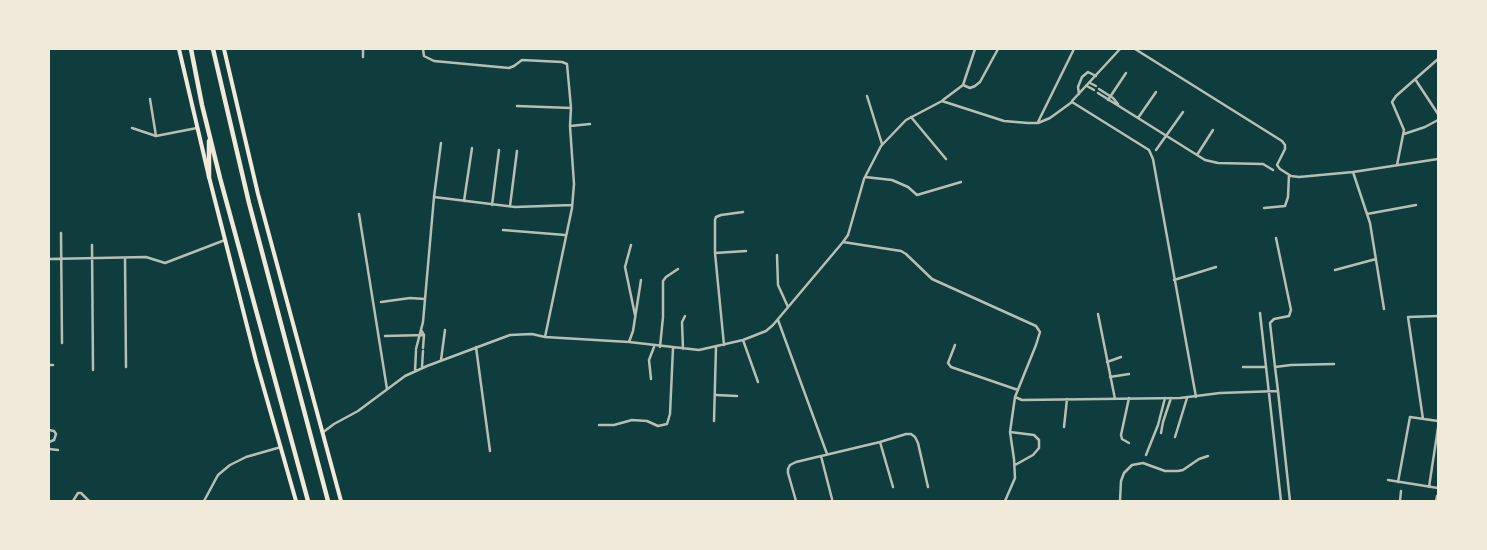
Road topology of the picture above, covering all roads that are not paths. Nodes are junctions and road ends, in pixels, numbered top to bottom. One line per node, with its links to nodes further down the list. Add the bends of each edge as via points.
1 (180, 49): 42 (main road)
2 (191, 49): 44 (highway)
3 (213, 49): 190 (highway, via 249,202)
4 (224, 49): 162 (main road, via 258,194)
5 (363, 49): 12 (street)
6 (423, 49): 32 (street, via 424,56 434,61 509,68 522,60 565,62)
7 (975, 49): 18 (street)
8 (998, 49): 18 (street, via 980,82 970,88)
9 (1074, 49): 38 (street)
10 (1120, 49): 15 (street)
11 (1135, 49): 60 (street, via 1282,141 1285,149 1277,165)
12 (363, 57)
13 (1438, 59): 16 (street)
14 (1126, 73): 25 (street)
15 (1096, 76): 17 (street); 23 (street, via 1088,72 1082,77)
16 (1414, 79): 34 (street); 45 (street, via 1392,102)
17 (1090, 82): 19 (street); 25 (street)
18 (963, 85): 28 (street)
19 (1087, 86): 20 (street); 23 (street)
20 (1094, 90)
21 (1098, 92): 27 (street)
22 (1156, 92): 36 (street)
23 (1079, 94): 29 (street)
24 (868, 96): 49 (street)
25 (1111, 96): 27 (street); 30 (street)
26 (150, 99): 46 (street)
27 (1108, 100): 30 (street)
28 (942, 101): 35 (street); 38 (street, via 1004,121)
29 (1072, 102): 38 (street); 94 (street, via 1143,146 1151,155)
30 (1118, 104): 36 (street)
31 (517, 106): 32 (street)
32 (571, 108): 40 (street)
33 (1183, 112): 47 (street)
34 (1438, 114)
35 (911, 117): 49 (street); 55 (street)
36 (1138, 118): 47 (street)
37 (1438, 120): 45 (street)
38 (1038, 123)
39 (590, 124): 40 (street)
40 (570, 126): 67 (street)
41 (132, 128): 46 (street)
42 (197, 128): 46 (street); 61 (main road)
43 (1213, 130): 54 (street)
44 (209, 133): 61 (highway); 189 (highway)
45 (1404, 134): 57 (street)
46 (156, 136)
47 (1167, 136): 52 (street); 54 (street)
48 (441, 143): 64 (street)
49 (882, 144): 62 (street)
50 (472, 148): 65 (street)
51 (499, 150): 66 (street)
52 (1156, 150)
53 (516, 151): 69 (street)
54 (1197, 155): 58 (street, via 1211,163 1263,164)
55 (946, 159)
56 (1438, 159): 57 (street)
57 (1397, 166): 59 (street)
58 (1273, 170)
59 (1353, 172): 60 (street); 73 (street)
60 (1289, 175): 70 (street, via 1288,197 1284,206)
61 (208, 177): 78 (main road)
62 (865, 177): 63 (street, via 892,180 917,195); 79 (street)
63 (961, 182)
64 (434, 197): 65 (street); 95 (street)
65 (464, 201): 66 (street)
66 (492, 204): 69 (street)
67 (572, 205): 69 (street); 76 (street)
68 (1416, 205): 73 (street)
69 (510, 206)
70 (1264, 208)
71 (743, 212): 83 (street, via 716,217)
72 (359, 214): 139 (street)
73 (1367, 214): 89 (street)
74 (503, 230): 76 (street)
75 (61, 233): 85 (street)
76 (565, 235): 110 (street)
77 (1276, 238): 132 (street, via 1291,310 1289,316 1270,323)
78 (225, 240): 87 (street, via 165,263 146,257); 167 (main road)
79 (844, 242): 97 (street); 140 (street, via 900,251 932,279 1036,326 1040,332)
80 (92, 245): 86 (street)
81 (631, 245): 101 (street, via 624,267)
82 (746, 251): 83 (street)
83 (715, 253): 114 (street)
84 (777, 255): 97 (street, via 778,285)
85 (60, 258): 86 (street); 88 (street); 113 (street)
86 (93, 258): 87 (street); 133 (street)
87 (125, 258): 128 (street)
88 (49, 259)
89 (1376, 259): 92 (street); 98 (street)
90 (1216, 267): 94 (street)
91 (678, 269): 119 (street, via 663,281)
92 (1336, 270)
93 (641, 280): 101 (street)
94 (1174, 280): 147 (street)
95 (425, 300): 96 (street, via 410,298); 105 (street)
96 (380, 302)
97 (789, 307): 104 (street)
98 (1384, 309)
99 (1260, 313): 130 (street)
100 (1098, 314): 124 (street)
101 (635, 315): 112 (street, via 632,337)
102 (685, 316): 121 (street, via 682,322)
103 (1438, 316): 153 (street, via 1408,317)
104 (778, 320): 111 (street, via 766,331); 171 (street)
105 (421, 330): 107 (street); 108 (street)
106 (445, 330): 123 (street)
107 (418, 335): 108 (street); 109 (street); 134 (street)
108 (424, 335): 131 (street)
109 (385, 336)
110 (545, 337): 112 (street); 118 (street, via 510,335)
111 (743, 340): 114 (street); 138 (street)
112 (628, 342): 116 (street)
113 (62, 343)
114 (724, 345): 117 (street)
115 (955, 345): 140 (street, via 948,363 951,367)
116 (655, 346): 119 (street); 137 (street, via 648,360)
117 (716, 346): 121 (street); 143 (street)
118 (476, 347): 123 (street); 170 (street)
119 (660, 347): 120 (street)
120 (673, 348): 121 (street); 156 (street, via 667,424 658,426 632,420)
121 (683, 349)
122 (1121, 357): 124 (street)
123 (442, 360): 131 (street)
124 (1107, 362): 136 (street)
125 (1334, 364): 132 (street)
126 (49, 365): 127 (street)
127 (53, 365)
128 (126, 367)
129 (1243, 367): 130 (street)
130 (1266, 367): 142 (street)
131 (422, 368): 134 (street)
132 (1275, 368): 141 (street)
133 (93, 370)
134 (415, 371): 139 (street)
135 (1129, 374): 136 (street)
136 (1110, 377): 151 (street)
137 (651, 379)
138 (758, 382)
139 (387, 390): 162 (street)
140 (1018, 390): 145 (street)
141 (1278, 391): 142 (street); 196 (street)
142 (1268, 392): 147 (street); 195 (street)
143 (715, 395): 144 (street); 154 (street)
144 (737, 396)
145 (1016, 397): 152 (street); 160 (street)
146 (1187, 397): 147 (street); 150 (street); 163 (street)
147 (1196, 397)
148 (1129, 398): 149 (street); 151 (street); 166 (street, via 1122,439)
149 (1165, 398): 150 (street); 172 (street)
150 (1172, 398): 161 (street)
151 (1114, 399): 152 (street)
152 (1067, 400): 157 (street)
153 (1423, 419): 155 (street); 177 (street, via 1410,417)
154 (714, 421)
155 (1438, 422)
156 (599, 425)
157 (1064, 427)
158 (1438, 428): 178 (street)
159 (49, 430): 164 (street, via 56,434)
160 (1010, 432): 175 (street); 175 (street, via 1034,435 1039,440 1039,448 1034,455)
161 (1161, 433)
162 (322, 434): 191 (main road)
163 (1175, 437)
164 (49, 442)
165 (880, 442): 171 (street); 179 (street); 180 (street, via 906,434 915,437)
166 (1129, 443)
167 (281, 447): 187 (street, via 230,465 218,476); 188 (main road)
168 (49, 449): 169 (street)
169 (58, 450)
170 (490, 451)
171 (827, 454): 173 (street)
172 (1146, 455)
173 (822, 456): 184 (street); 192 (street, via 790,465 788,469)
174 (1208, 456): 194 (street, via 1178,471 1165,471 1143,463 1132,466 1121,481)
175 (1015, 465): 193 (street, via 1015,478)
176 (1388, 480): 177 (street)
177 (1398, 482): 178 (street)
178 (1429, 486): 181 (street)
179 (893, 487)
180 (928, 487)
181 (1438, 488)
182 (1401, 491): 197 (street)
183 (1437, 496): 198 (street)
184 (832, 499)
185 (73, 501): 186 (street, via 78,493)
186 (89, 501)
187 (204, 501)
188 (296, 501)
189 (308, 501)
190 (328, 501)
191 (341, 501)
192 (796, 501)
193 (1005, 501)
194 (1120, 501)
195 (1280, 501)
196 (1290, 501)
197 (1400, 501)
198 (1436, 501)

